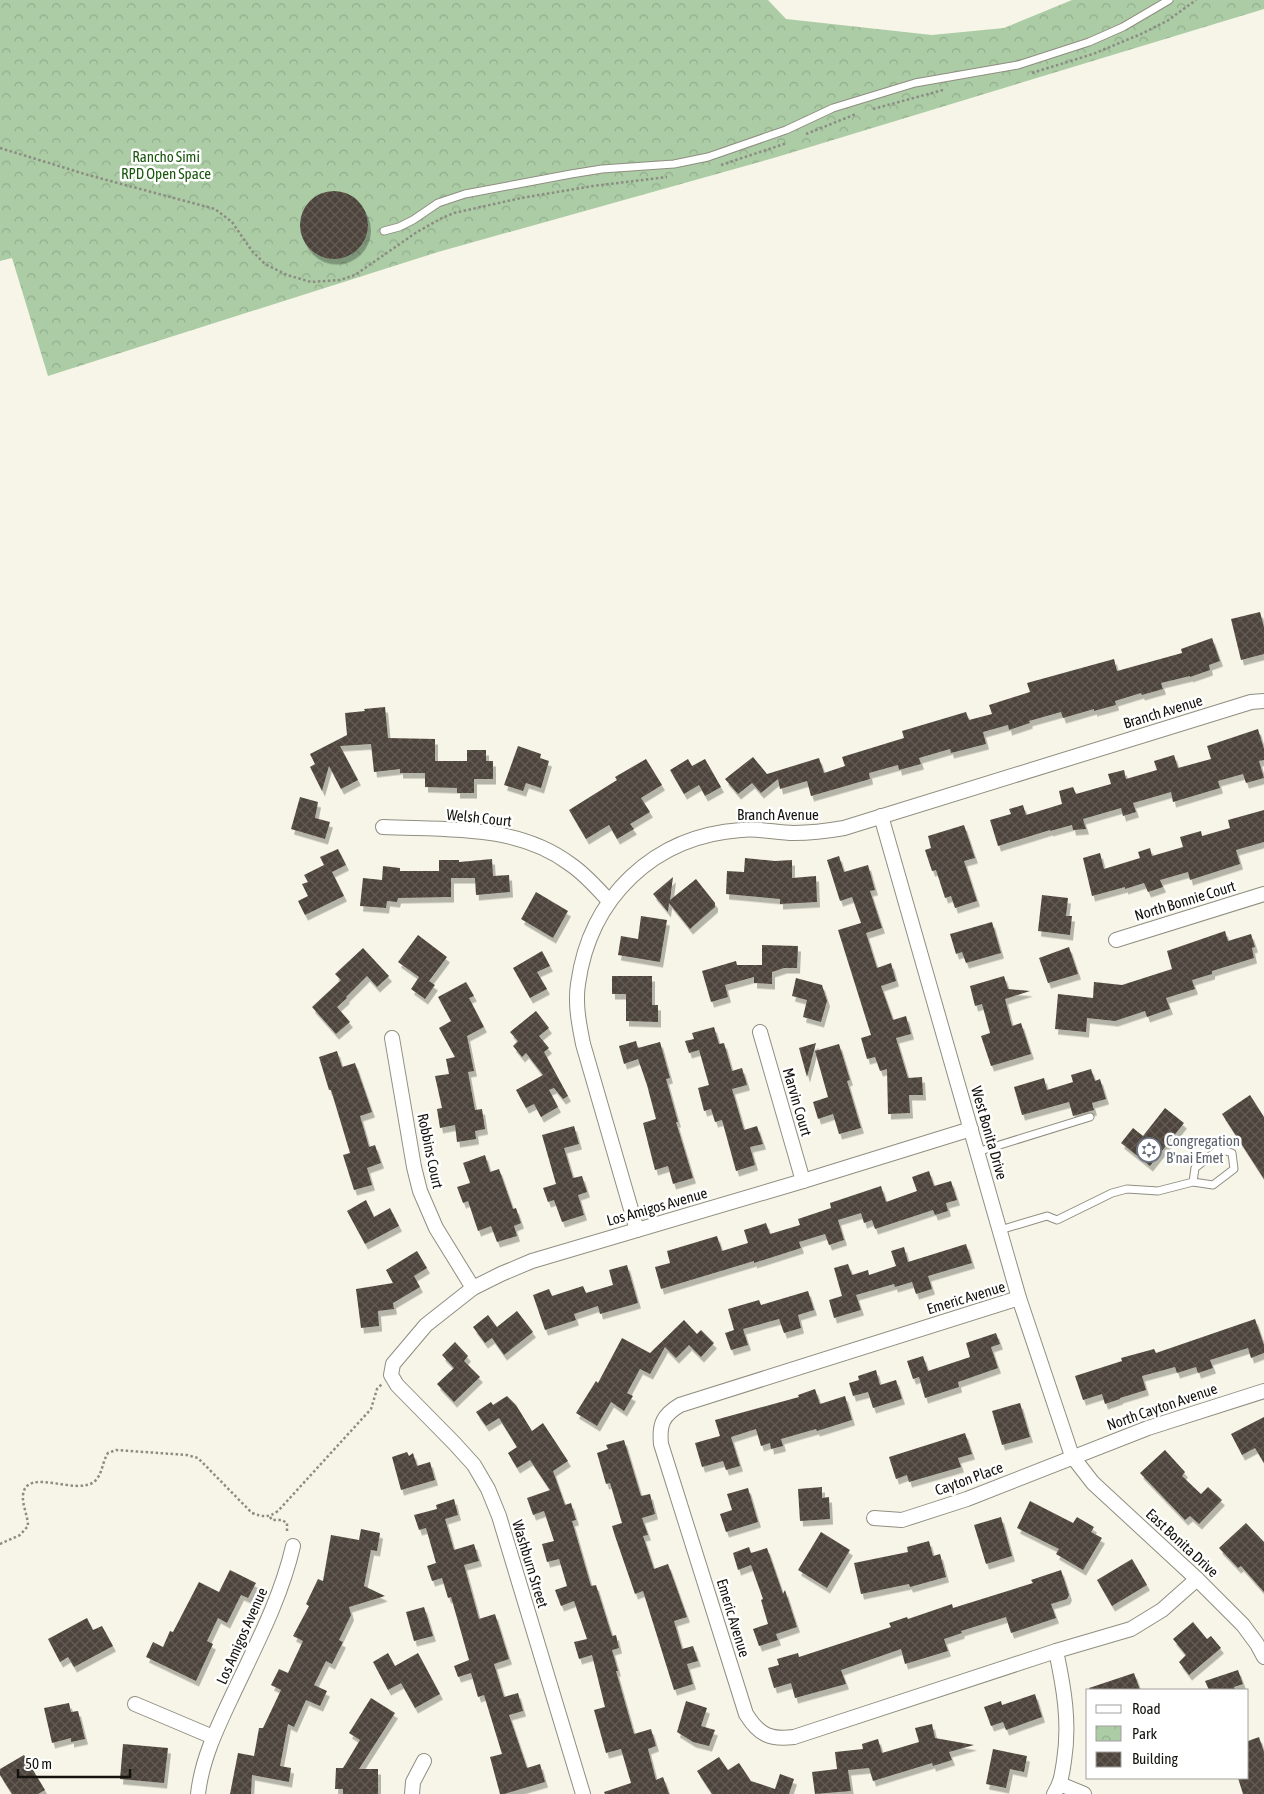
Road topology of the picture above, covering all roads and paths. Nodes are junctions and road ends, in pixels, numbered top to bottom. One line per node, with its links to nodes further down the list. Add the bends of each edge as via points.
1 (1169, 0): 2 (lane, via 1123,27 1089,42 1018,64 934,78 833,108 786,130 708,157 674,164 602,169 465,194 438,203 413,220)
2 (384, 231)
3 (1264, 701): 4 (street, Branch Avenue, via 1251,702)
4 (881, 816): 7 (street, Branch Avenue, via 820,832 742,830 700,836 651,859); 12 (street, West Bonita Drive)
5 (384, 827): 7 (street, Welsh Court, via 485,832 522,839 568,862)
6 (1264, 894): 8 (street, North Bonnie Court)
7 (609, 901): 16 (street, Branch Avenue, via 583,954 578,1015 583,1044)
8 (1116, 940)
9 (760, 1032): 14 (street, Marvin Court)
10 (392, 1038): 18 (street, Robbins Court, via 420,1191 436,1228)
11 (1090, 1117): 13 (lane)
12 (971, 1130): 13 (street, West Bonita Drive); 14 (street, Los Amigos Avenue)
13 (977, 1152): 17 (street, West Bonita Drive)
14 (803, 1181): 16 (street, Los Amigos Avenue)
15 (1193, 1182): 15 (lane, via 1194,1168 1219,1149 1232,1153 1234,1170 1214,1185); 17 (lane, via 1158,1191 1127,1189 1058,1220 1047,1216)
16 (637, 1230): 18 (street, Los Amigos Avenue, via 532,1261)
17 (1000, 1230): 19 (street, West Bonita Drive)
18 (474, 1288): 20 (street, Los Amigos Avenue, via 426,1325 392,1364)
19 (1019, 1298): 22 (street, West Bonita Drive); 28 (street, Emeric Avenue, via 680,1405 663,1420 661,1444 746,1714 754,1727 765,1735 779,1739 794,1737)
20 (391, 1374): 23 (path, via 377,1389 371,1409); 36 (street, Washburn Street, via 474,1465 488,1489)
21 (1264, 1391): 22 (street, North Cayton Avenue)
22 (1072, 1456): 24 (street, Cayton Place, via 967,1499 902,1520); 27 (street, East Bonita Drive, via 1093,1483)
23 (270, 1517): 25 (path, via 252,1513 198,1458 116,1450 108,1453 99,1475 87,1486 31,1483 23,1493 28,1526 20,1536); 26 (path, via 287,1523 287,1532 281,1541)
24 (874, 1518)
25 (0, 1544)
26 (293, 1546): 31 (street, Los Amigos Avenue, via 278,1599)
27 (1197, 1578): 28 (street, Emeric Avenue, via 1162,1610 1131,1629); 29 (street, East Bonita Drive, via 1243,1625)
28 (1056, 1651): 33 (street, via 1067,1722)
29 (1264, 1657)
30 (134, 1704): 31 (street)
31 (213, 1737): 34 (street, Los Amigos Avenue)
32 (424, 1761): 35 (street, via 413,1782)
33 (1058, 1789): 37 (street)
34 (198, 1794)
35 (412, 1794)
36 (583, 1794)
37 (1084, 1794)

